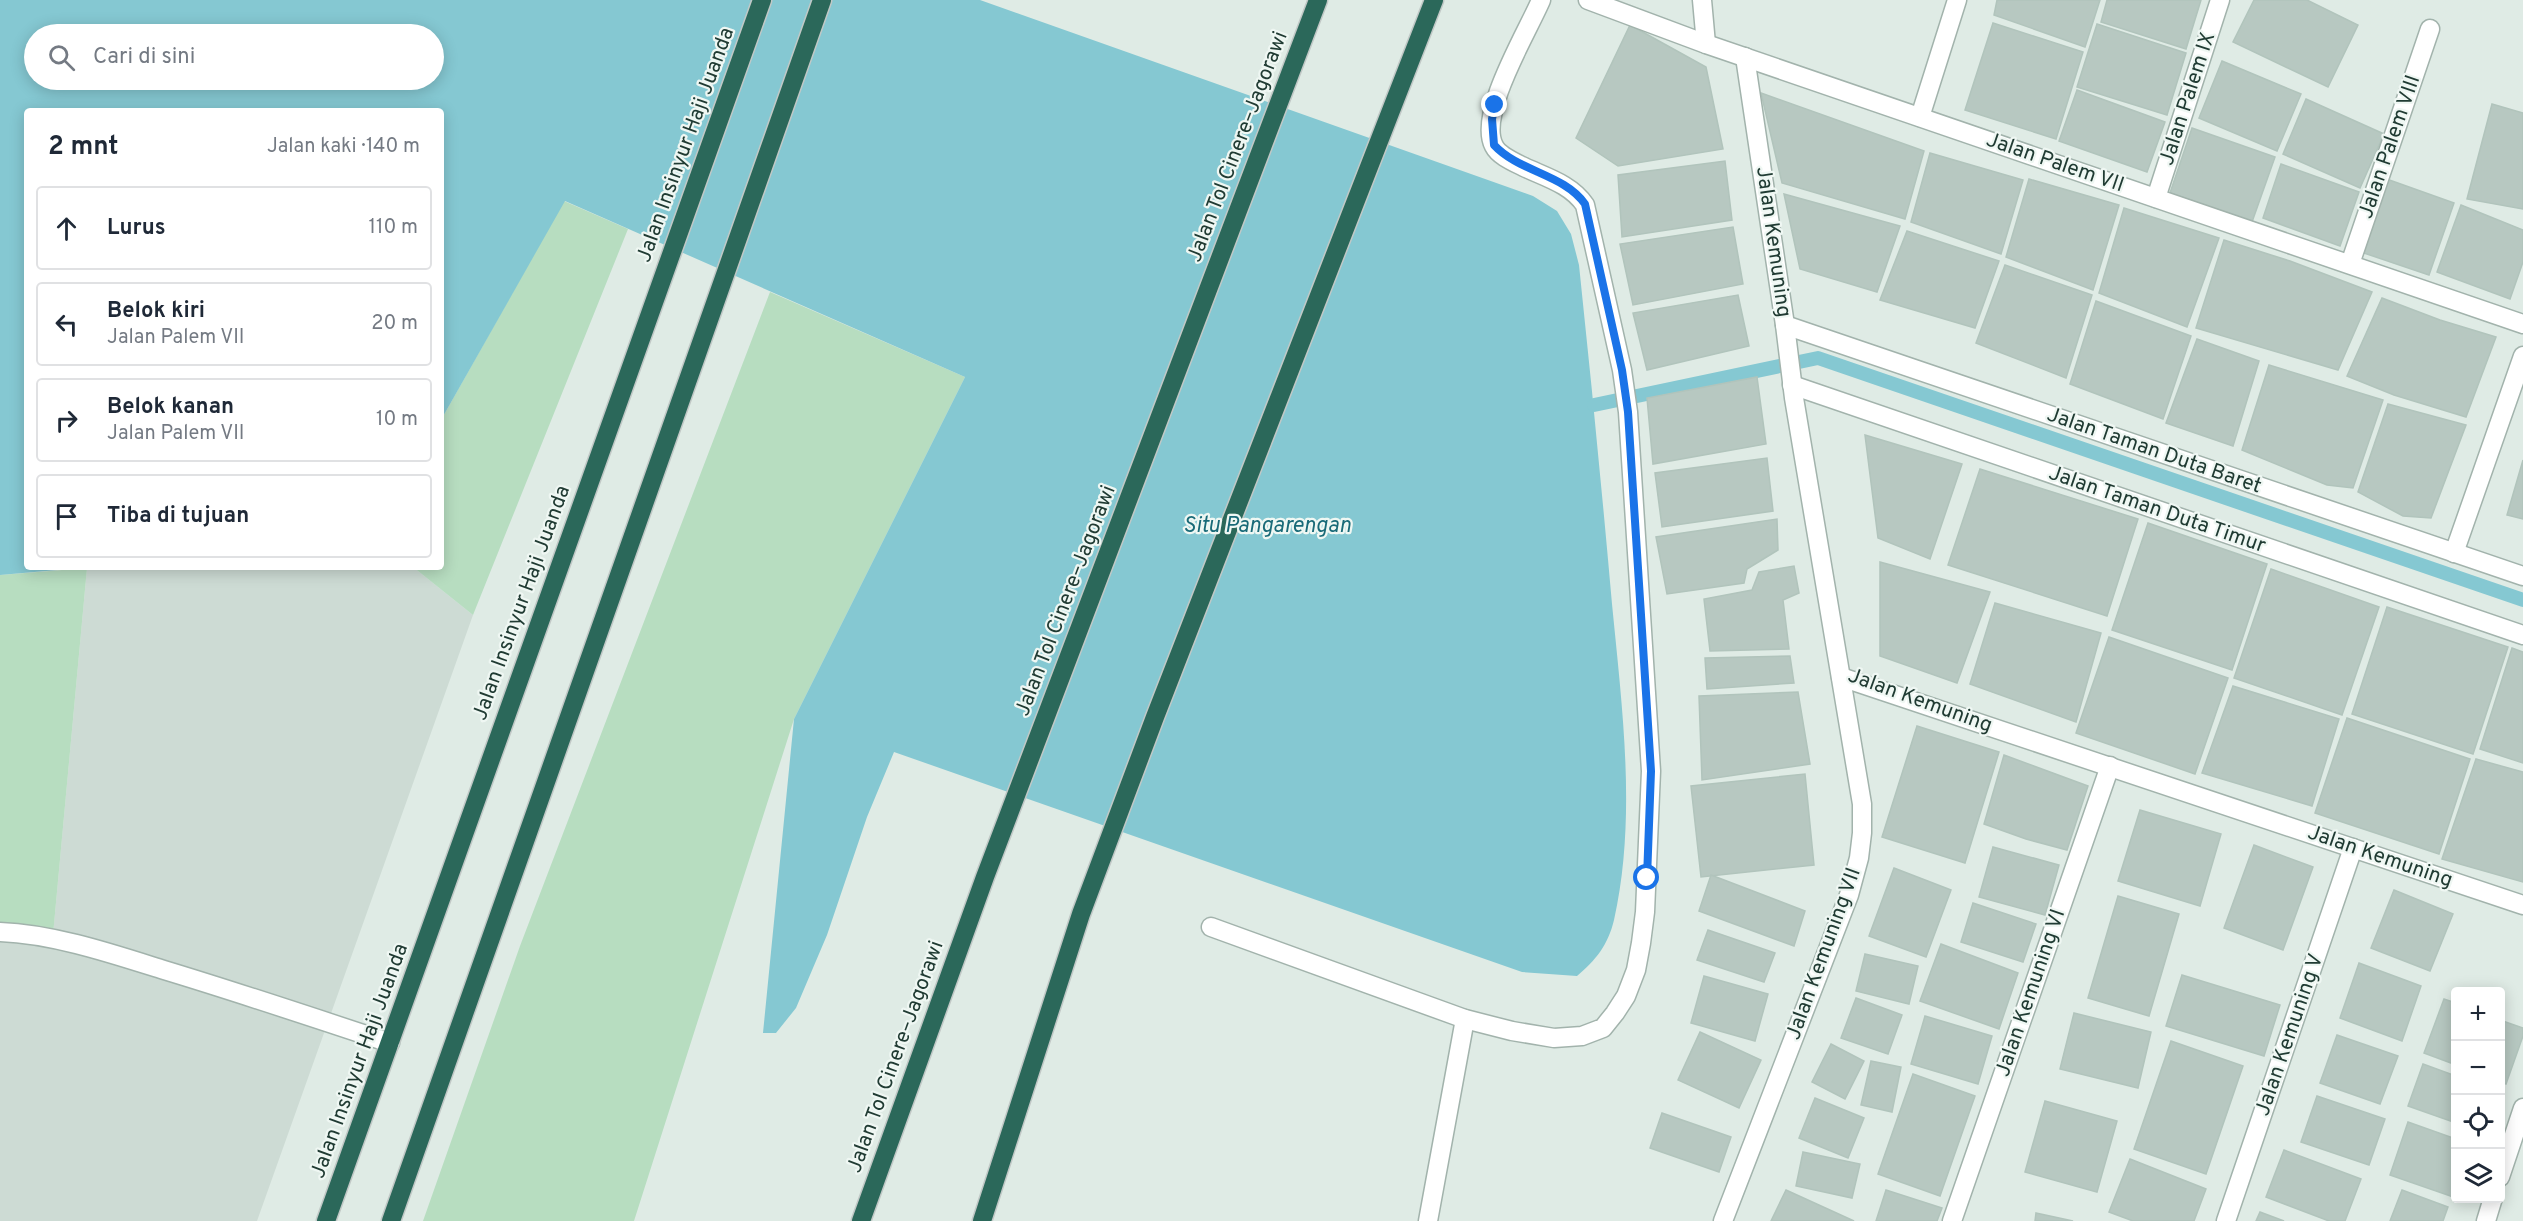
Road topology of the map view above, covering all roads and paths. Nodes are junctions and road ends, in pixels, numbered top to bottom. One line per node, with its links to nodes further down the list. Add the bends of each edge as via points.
1 (762, 0): 30 (highway, Jalan Insinyur Haji Juanda)
2 (822, 0): 36 (highway)
3 (1318, 0): 32 (highway, Jalan Tol Cinere–Jagorawi)
4 (1434, 0): 39 (highway, via 1081,914)
5 (1541, 0): 29 (street, via 1513,54 1495,105 1494,145 1512,162 1576,193 1587,210 1622,370 1651,771 1646,912 1636,970 1626,996 1603,1028 1582,1036 1554,1038)
6 (1588, 0): 11 (street, Jalan Palem VII)
7 (1702, 0): 11 (street)
8 (1957, 0): 13 (street)
9 (2220, 0): 14 (street, Jalan Palem IX)
10 (2430, 29): 15 (street, Jalan Palem VIII)
11 (1706, 44): 12 (street, Jalan Palem VII)
12 (1745, 57): 13 (street, Jalan Palem VII); 17 (street, Jalan Kemuning)
13 (1920, 117): 14 (street, Jalan Palem VII)
14 (2156, 198): 15 (street, Jalan Palem VII)
15 (2350, 264): 16 (street, Jalan Palem VII)
16 (2523, 324)
17 (1785, 325): 19 (street, Jalan Kemuning); 20 (street, Jalan Taman Duta Baret)
18 (2523, 356): 20 (street)
19 (1791, 379): 22 (street, Jalan Taman Duta Timur); 23 (street, Jalan Kemuning)
20 (2454, 553): 21 (street, Jalan Taman Duta Baret)
21 (2523, 576)
22 (2523, 635)
23 (1841, 677): 24 (street, Jalan Kemuning); 41 (street, Jalan Kemuning VII, via 1862,804 1859,858 1849,895)
24 (2110, 766): 25 (street, Jalan Kemuning); 42 (street, Jalan Kemuning VI)
25 (2353, 848): 26 (street, Jalan Kemuning); 43 (street, Jalan Kemuning V)
26 (2523, 905)
27 (1211, 927): 29 (street)
28 (0, 932): 30 (street, via 101,950)
29 (1465, 1019): 40 (street)
30 (390, 1043): 35 (highway, Jalan Insinyur Haji Juanda)
31 (2523, 1108): 33 (street)
32 (885, 1151): 37 (highway); 38 (highway, Jalan Tol Cinere–Jagorawi)
33 (2505, 1162)
34 (2491, 1203): 44 (street)
35 (326, 1221)
36 (391, 1221)
37 (852, 1221)
38 (861, 1221)
39 (982, 1221)
40 (1428, 1221)
41 (1723, 1221)
42 (1952, 1221)
43 (2226, 1221)
44 (2486, 1221)

